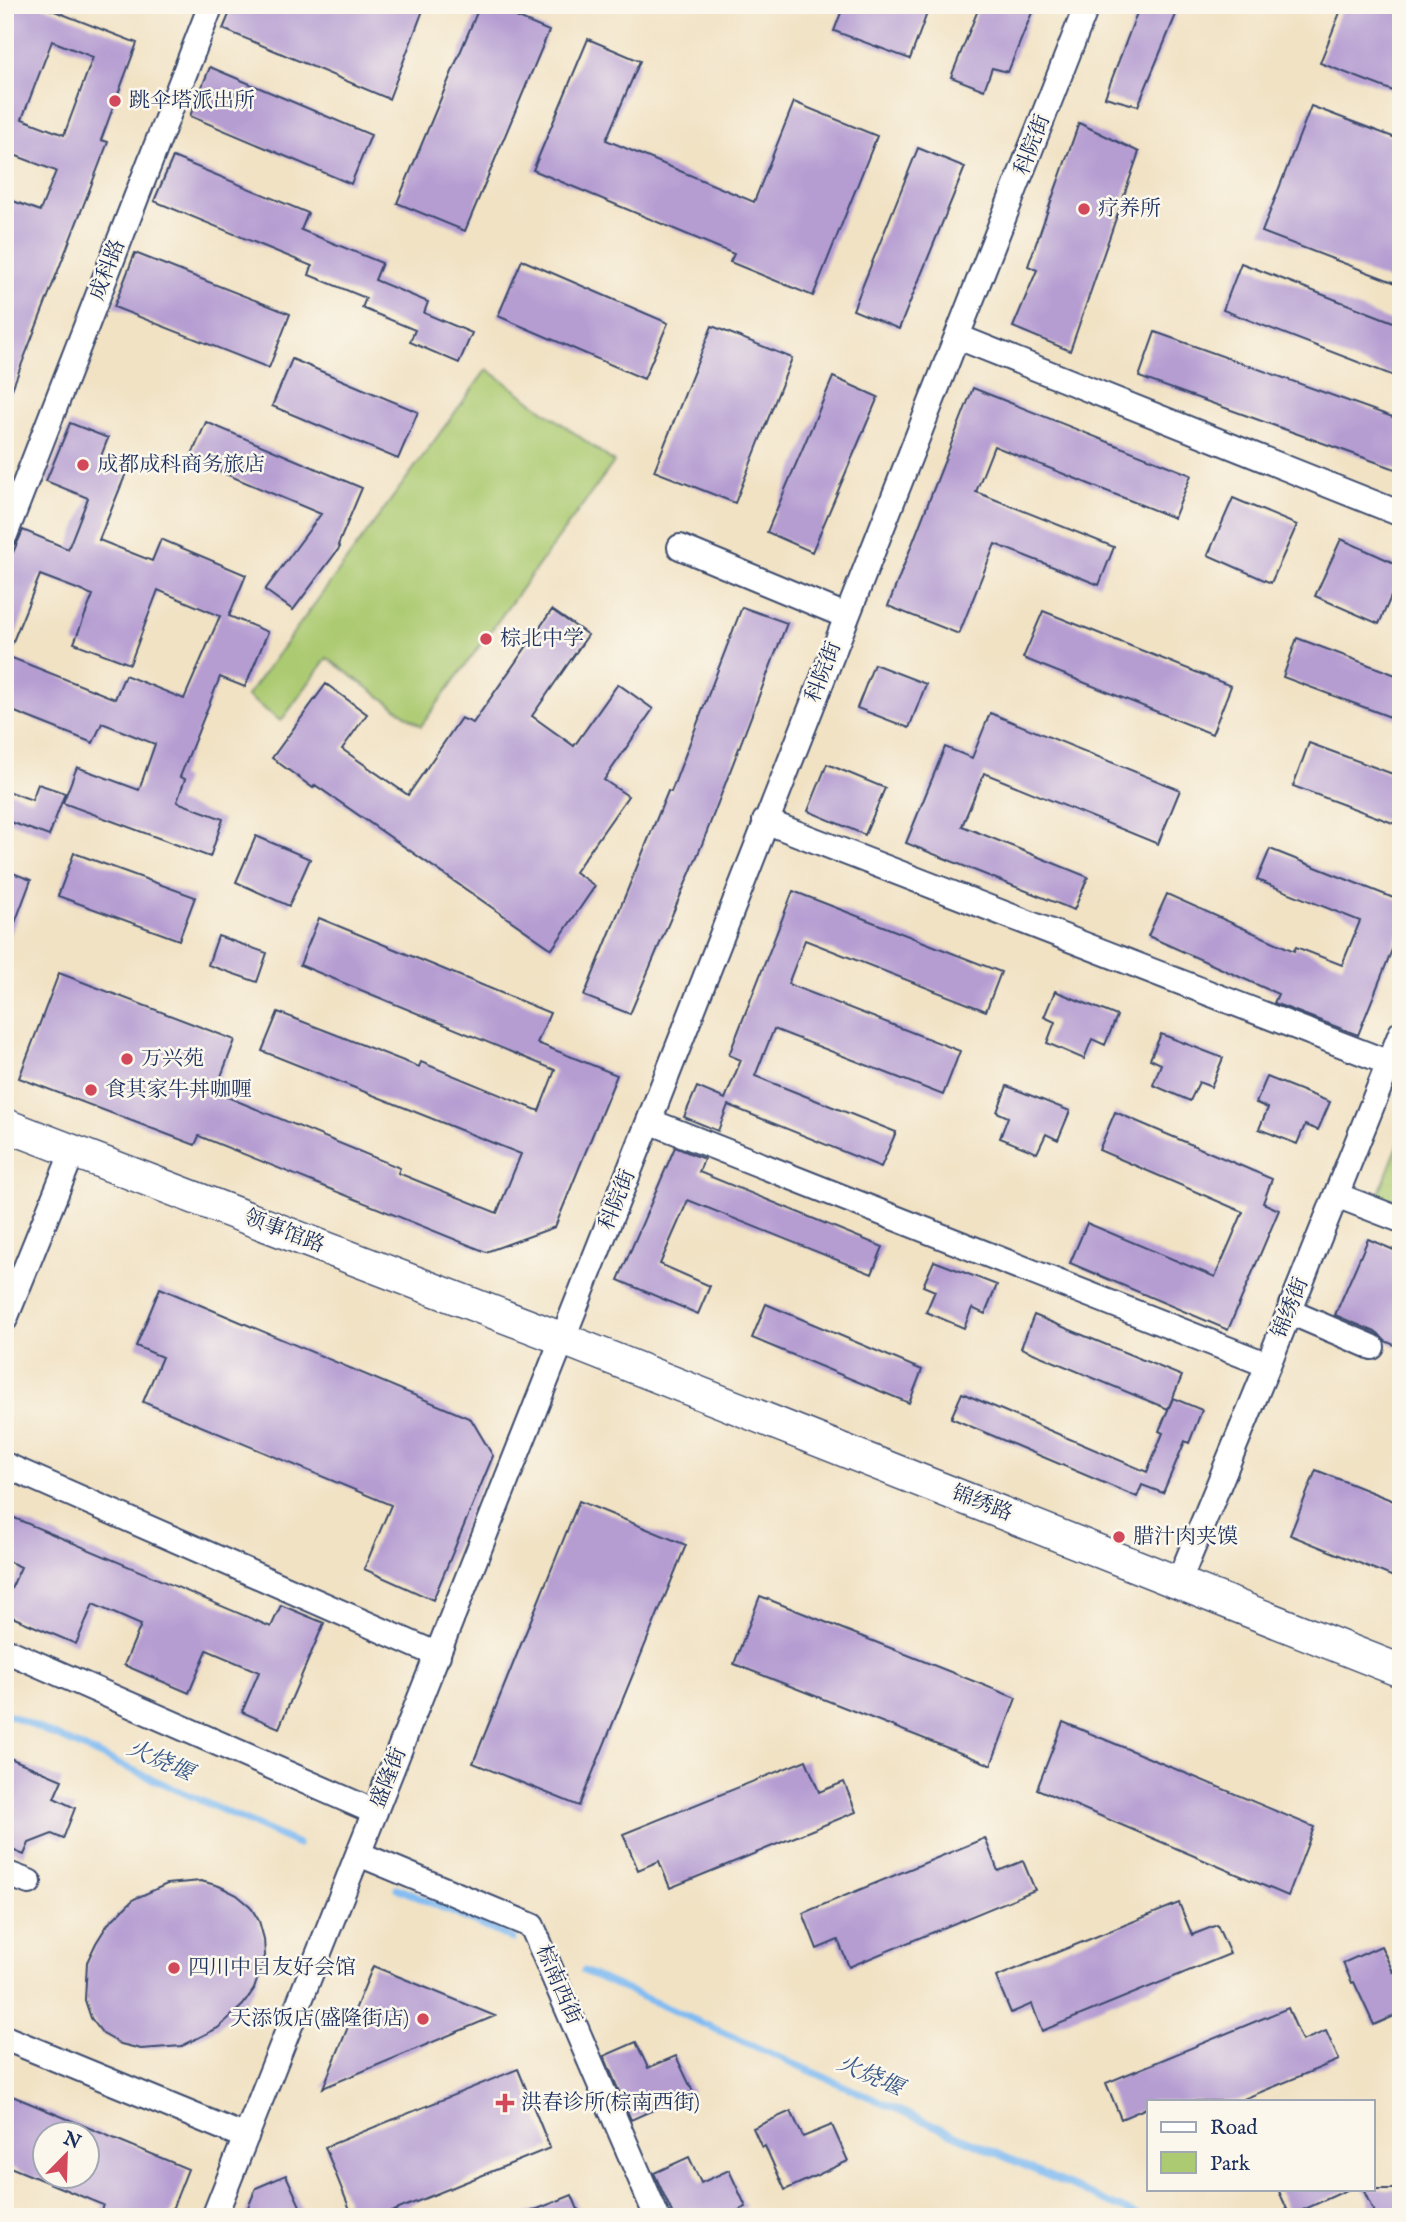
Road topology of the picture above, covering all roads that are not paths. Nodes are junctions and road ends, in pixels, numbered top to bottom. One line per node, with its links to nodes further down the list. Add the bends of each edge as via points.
1 (211, 5): 5 (street, 成科路)
2 (1087, 5): 3 (street, 科院街)
3 (958, 337): 4 (street); 7 (street, 科院街)
4 (1401, 514)
5 (5, 535)
6 (680, 547): 7 (street)
7 (846, 616): 8 (street, 科院街)
8 (765, 821): 10 (street); 11 (street, 科院街)
9 (1401, 1033): 10 (street, 锦绣街)
10 (1389, 1063): 14 (street, 锦绣街)
11 (649, 1121): 18 (street, 科院街); 20 (street)
12 (5, 1125): 13 (main road, 领事馆路)
13 (73, 1151): 17 (street); 18 (main road, 领事馆路)
14 (1336, 1195): 15 (street); 16 (street, 锦绣街)
15 (1401, 1220)
16 (1290, 1312): 19 (street); 20 (street, 锦绣街)
17 (5, 1319)
18 (563, 1339): 22 (main road, 锦绣路); 24 (street, 盛隆街)
19 (1372, 1347)
20 (1268, 1365): 22 (street, 锦绣街)
21 (5, 1465): 24 (street)
22 (1179, 1581): 25 (main road, 锦绣路)
23 (5, 1650): 26 (street)
24 (438, 1655): 26 (street, 盛隆街)
25 (1401, 1671)
26 (375, 1812): 27 (street, 盛隆街)
27 (359, 1854): 31 (street, 盛隆街); 33 (street, 棕南西街, via 532,1926)
28 (5, 1873): 29 (street)
29 (29, 1882)
30 (5, 2038): 31 (street)
31 (246, 2137): 32 (street, 盛隆街)
32 (214, 2217)
33 (657, 2217)

